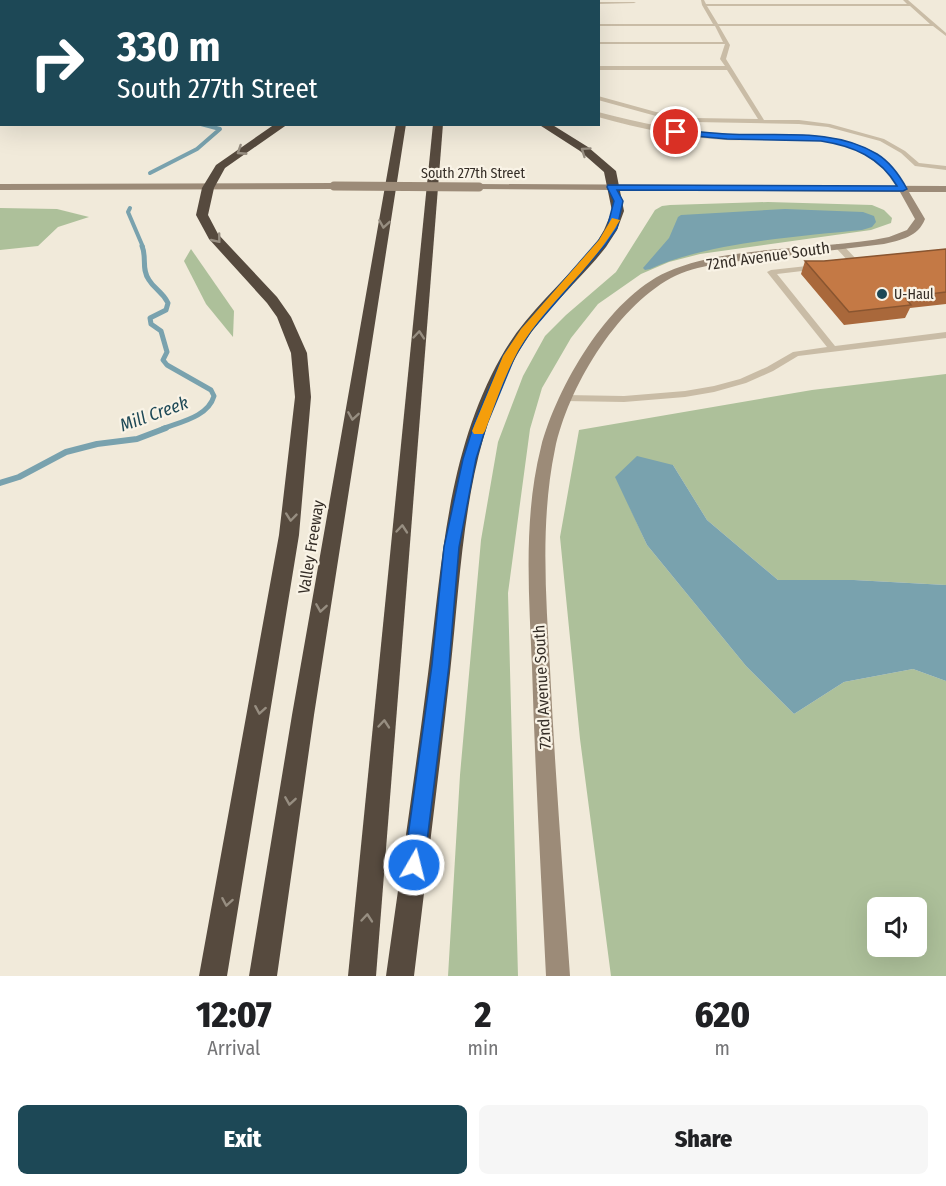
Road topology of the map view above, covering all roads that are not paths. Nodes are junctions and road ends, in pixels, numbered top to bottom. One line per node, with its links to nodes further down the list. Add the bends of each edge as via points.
1 (904, 0): 5 (lane)
2 (703, 2): 5 (lane); 7 (lane)
3 (600, 3): 4 (lane)
4 (634, 3)
5 (910, 5): 8 (lane)
6 (600, 25): 7 (lane)
7 (715, 25): 8 (lane); 11 (lane)
8 (934, 25): 9 (lane)
9 (946, 35)
10 (600, 42): 11 (lane)
11 (727, 43): 13 (lane, via 723,59)
12 (600, 68): 13 (lane)
13 (729, 68): 16 (lane)
14 (600, 99): 16 (lane, via 686,118)
15 (600, 115): 25 (street, 72nd Avenue South, via 671,132 837,141 877,157)
16 (763, 122): 21 (lane, via 809,123 856,131 882,140 917,165)
17 (280, 126): 22 (highway, one-way to 22, via 225,162)
18 (401, 126): 36 (highway, Valley Freeway, one-way to 36)
19 (438, 126): 37 (highway, one-way to 19)
20 (546, 126): 24 (highway, one-way to 20, via 610,171)
21 (946, 168)
22 (208, 186): 23 (main road, South 277th Street); 24 (main road, South 277th Street, bridge); 35 (highway, one-way to 35, via 202,215 205,222 284,317 299,353 303,397 289,535)
23 (0, 187)
24 (611, 187): 25 (main road, South 277th Street); 38 (highway, via 619,201 612,228 526,329 509,356 470,459 451,547 440,665)
25 (903, 189): 26 (main road, South 277th Street); 27 (main road, 72nd Avenue South, via 919,216 916,228 884,241)
26 (946, 189)
27 (839, 246): 29 (lane); 34 (main road, 72nd Avenue South, via 719,261 669,275 627,305)
28 (867, 262): 29 (lane)
29 (855, 263): 30 (lane)
30 (845, 264)
31 (824, 266): 33 (lane, via 771,272)
32 (946, 335): 33 (lane)
33 (833, 349): 34 (lane, via 796,354 740,383 668,396)
34 (565, 398): 39 (main road, 72nd Avenue South, via 546,458 537,577)
35 (213, 976)
36 (263, 976)
37 (362, 976)
38 (400, 976)
39 (558, 976)

